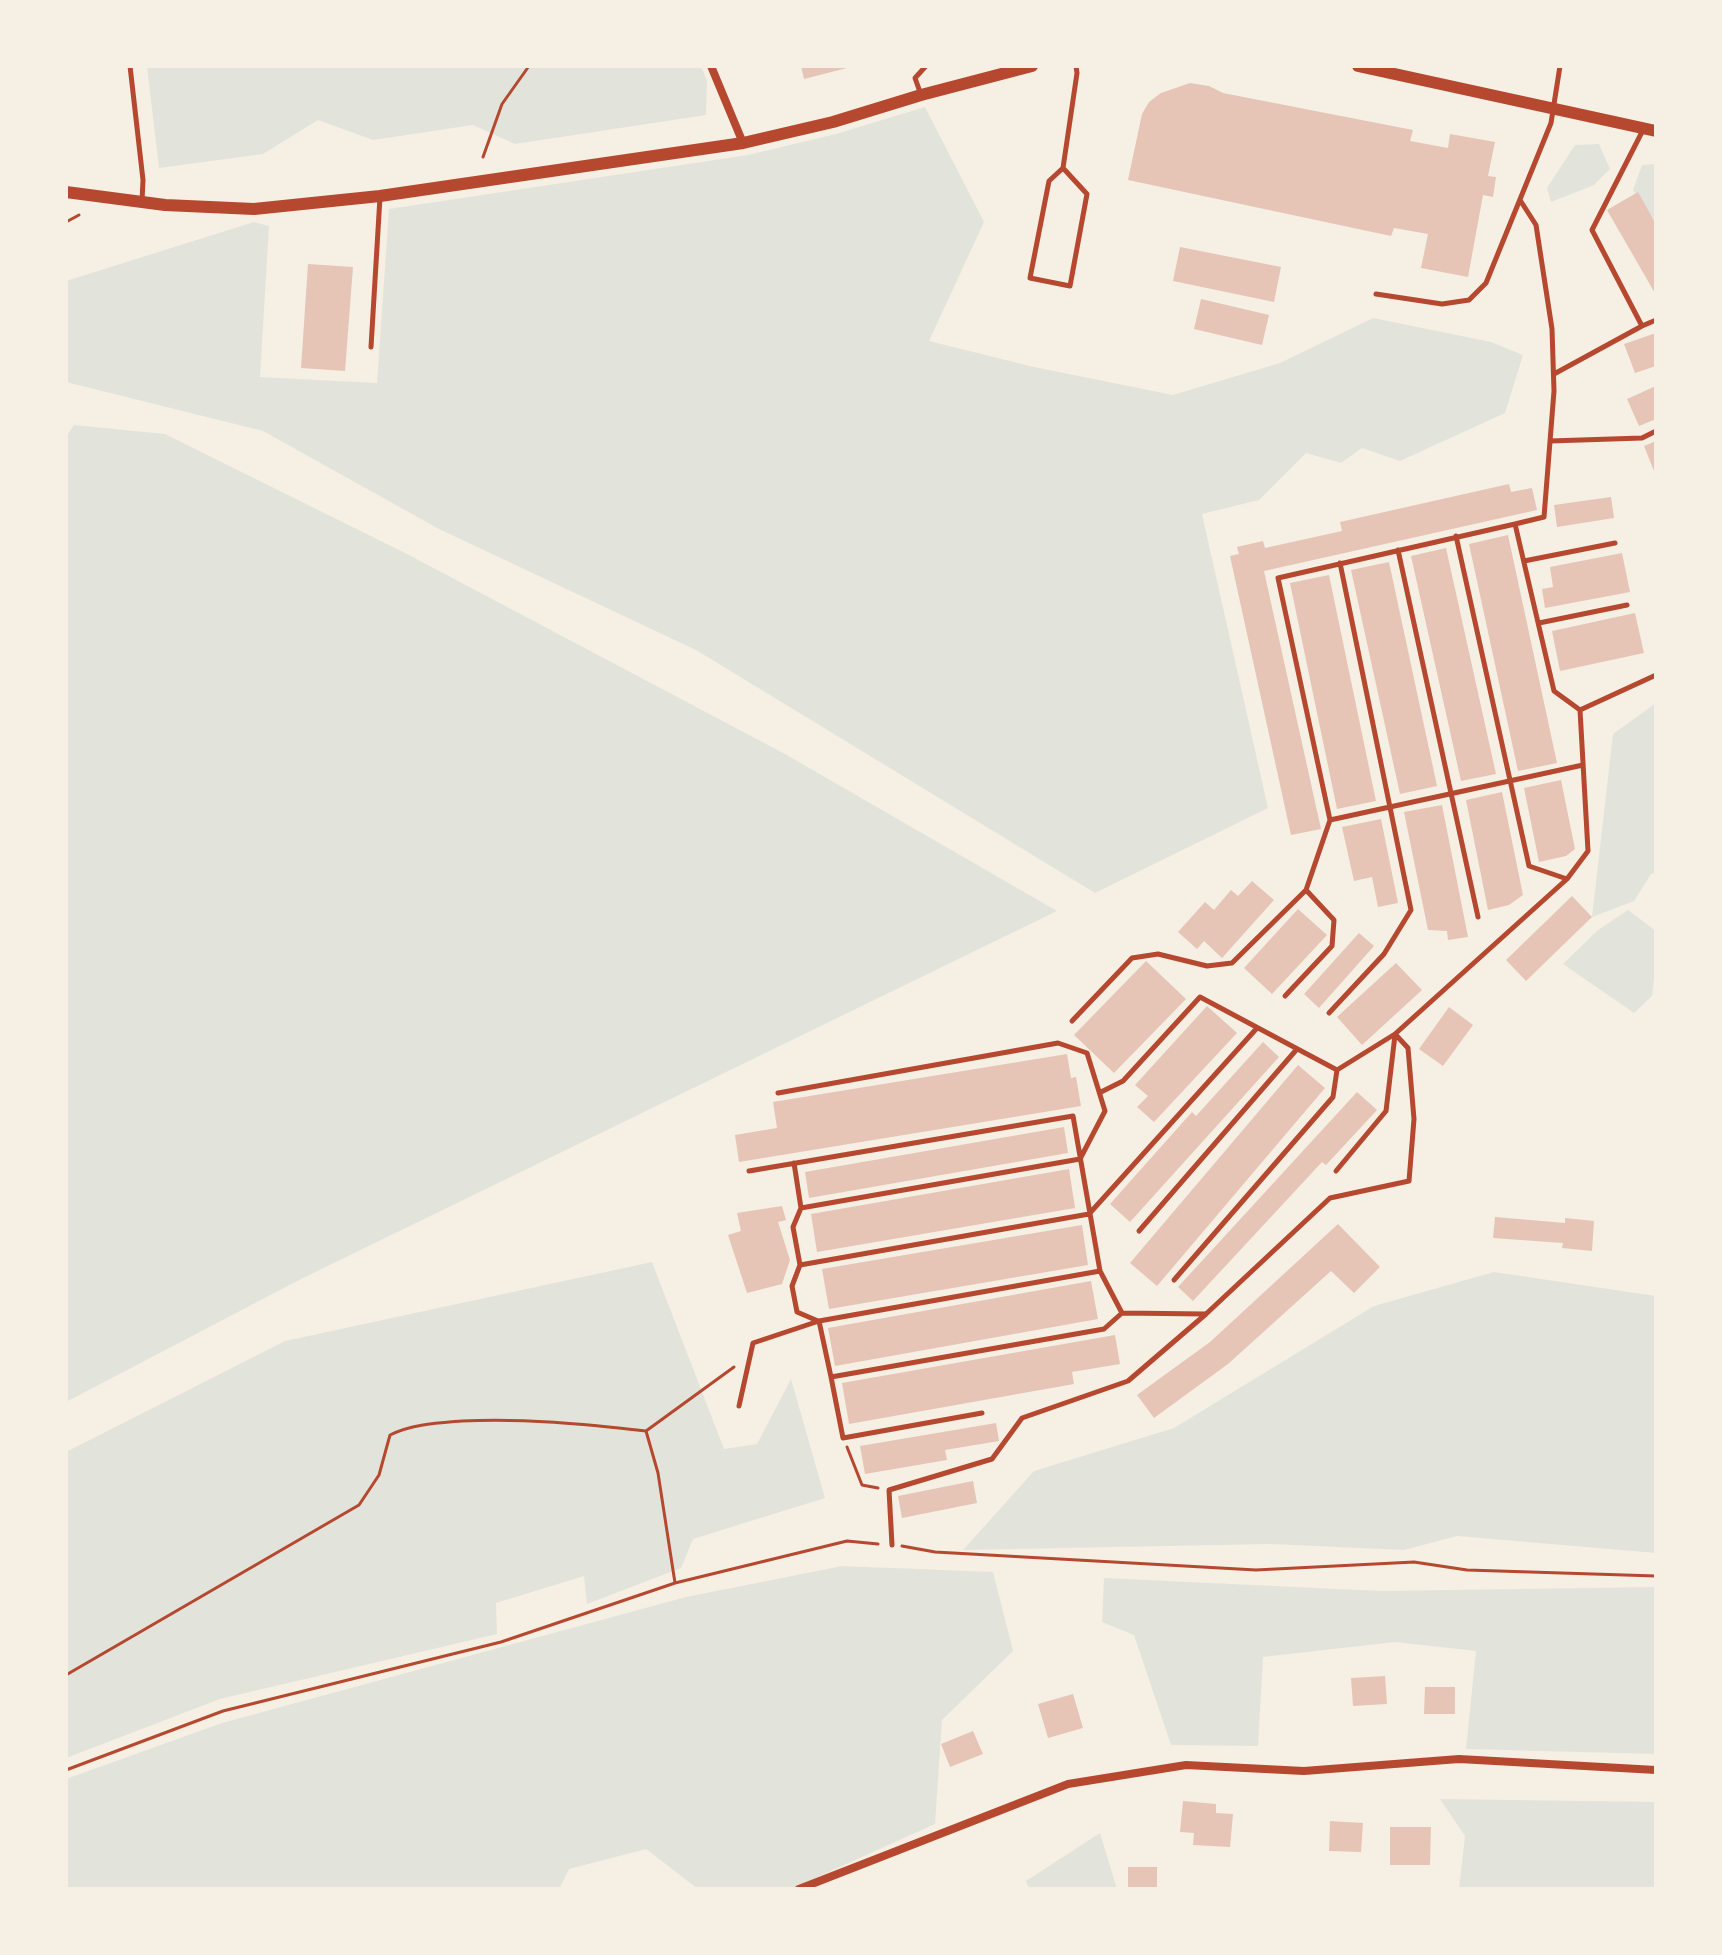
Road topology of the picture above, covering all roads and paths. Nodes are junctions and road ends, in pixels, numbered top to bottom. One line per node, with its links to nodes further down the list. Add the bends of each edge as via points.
1 (130, 66): 18 (lane)
2 (529, 66): 13 (path, via 502,104)
3 (711, 66): 12 (street)
4 (926, 66): 9 (lane, via 915,78)
5 (1032, 66): 9 (street)
6 (1076, 66): 14 (lane)
7 (1358, 66): 10 (street)
8 (1560, 66): 10 (lane)
9 (921, 95): 12 (street)
10 (1553, 108): 11 (street); 17 (lane)
11 (1650, 130): 23 (lane, via 1592,230)
12 (743, 143): 16 (street)
13 (483, 157)
14 (1063, 168): 14 (lane, via 1087,194 1070,286 1030,278 1049,181)
15 (66, 192): 18 (street)
16 (380, 196): 18 (street, via 254,209); 24 (lane)
17 (1520, 200): 21 (lane, via 1486,283 1469,300 1442,304); 25 (lane, via 1536,225)
18 (142, 202)
19 (79, 215): 20 (path)
20 (66, 222)
21 (1376, 294)
22 (1656, 320): 23 (lane)
23 (1642, 326): 25 (lane)
24 (371, 347)
25 (1554, 374): 27 (lane)
26 (1656, 431): 27 (lane, via 1642,438)
27 (1550, 441): 28 (lane, via 1544,517)
28 (1515, 524): 29 (lane); 32 (lane)
29 (1456, 536): 31 (lane); 39 (lane)
30 (1615, 543): 32 (lane)
31 (1398, 550): 33 (lane); 40 (lane)
32 (1524, 561): 35 (lane)
33 (1340, 563): 41 (lane); 42 (lane, via 1278,578)
34 (1627, 605): 35 (lane)
35 (1539, 623): 37 (lane, via 1554,691)
36 (1656, 675): 37 (lane)
37 (1580, 710): 38 (lane)
38 (1583, 765): 39 (lane); 43 (lane, via 1588,851)
39 (1512, 780): 40 (lane); 43 (lane, via 1529,866)
40 (1451, 794): 41 (lane); 45 (lane)
41 (1391, 807): 42 (lane); 47 (lane, via 1411,910 1384,954)
42 (1330, 820): 44 (lane)
43 (1567, 879): 50 (lane)
44 (1306, 890): 46 (lane, via 1334,920 1332,946); 48 (lane, via 1232,963 1207,966 1158,954 1132,958)
45 (1478, 917)
46 (1285, 996)
47 (1329, 1013)
48 (1072, 1021)
49 (1257, 1028): 51 (lane); 53 (lane, via 1200,997 1123,1081); 60 (lane)
50 (1395, 1034): 52 (lane); 58 (lane, via 1386,1111); 66 (lane, via 1408,1048 1414,1119 1409,1181 1330,1198)
51 (1297, 1049): 52 (lane); 61 (lane)
52 (1337, 1070): 64 (lane, via 1333,1097)
53 (1101, 1092): 54 (lane, via 1087,1053 1058,1043); 55 (lane, via 1105,1111)
54 (778, 1093)
55 (1080, 1159): 56 (lane, via 1073,1116); 59 (lane); 60 (lane)
56 (794, 1163): 57 (lane); 59 (lane)
57 (749, 1171)
58 (1336, 1171)
59 (801, 1208): 62 (lane, via 793,1227)
60 (1089, 1214): 62 (lane); 63 (lane)
61 (1139, 1231)
62 (800, 1265): 67 (lane, via 792,1286 797,1312)
63 (1100, 1271): 65 (lane); 67 (lane)
64 (1174, 1280)
65 (1122, 1313): 66 (lane); 69 (lane, via 1104,1329)
66 (1206, 1314): 74 (lane, via 1128,1381 1022,1418 992,1459)
67 (819, 1321): 68 (lane, via 753,1343); 69 (lane)
68 (750, 1355): 70 (lane); 72 (path)
69 (831, 1377): 73 (lane)
70 (739, 1406)
71 (982, 1413): 73 (lane)
72 (646, 1431): 77 (path); 78 (path, via 504,1419 403,1429 390,1435 379,1475 359,1505)
73 (843, 1438): 74 (path, via 862,1485)
74 (889, 1490): 75 (lane)
75 (892, 1545): 76 (path, via 935,1552 1256,1570 1414,1562 1467,1570); 77 (path, via 847,1541)
76 (1656, 1576)
77 (675, 1583): 79 (path, via 501,1642 223,1711)
78 (66, 1675)
79 (66, 1770)
80 (1656, 1770): 81 (street, via 1459,1759 1304,1771 1186,1765 1068,1784)
81 (799, 1889)

